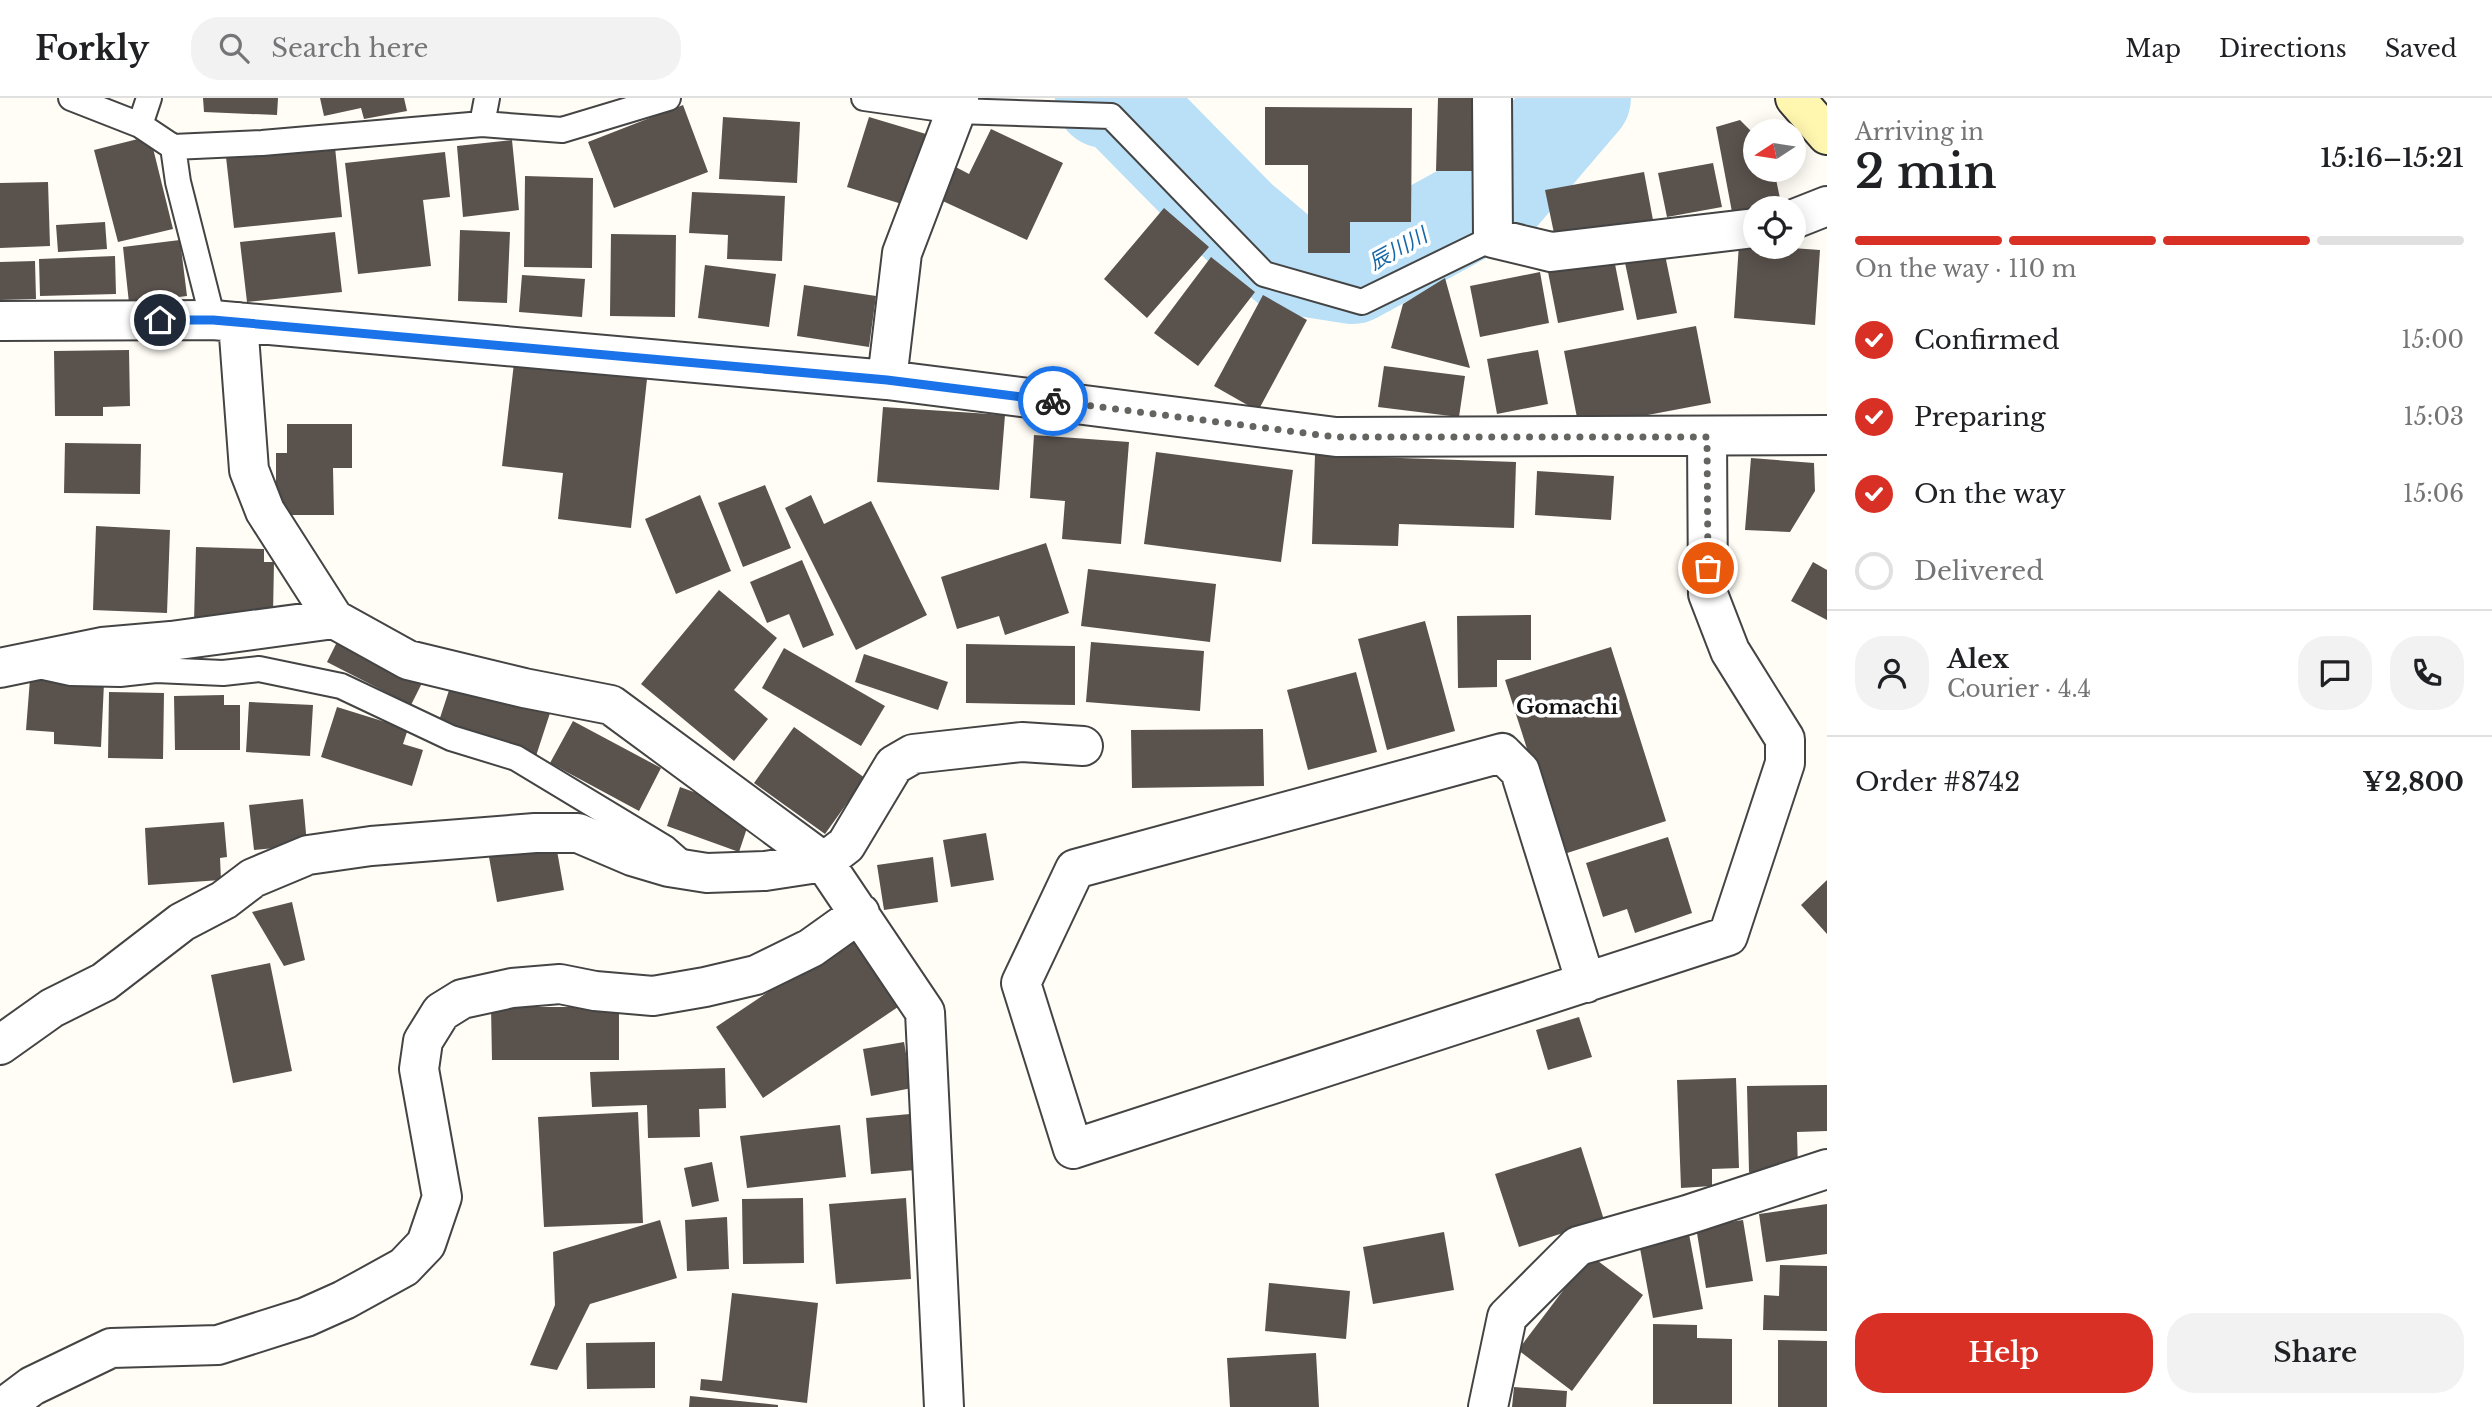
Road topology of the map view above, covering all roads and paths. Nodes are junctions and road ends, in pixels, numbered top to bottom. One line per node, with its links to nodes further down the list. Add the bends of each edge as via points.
1 (71, 98): 10 (lane)
2 (149, 98): 10 (lane)
3 (487, 98): 9 (lane)
4 (668, 98): 9 (lane, via 562,130)
5 (864, 98): 8 (lane)
6 (1492, 98): 15 (street)
7 (1795, 98): 11 (street)
8 (958, 105): 15 (lane, via 1111,116 1264,274 1362,302); 19 (street, via 902,253)
9 (482, 124): 12 (lane, via 262,144)
10 (140, 125): 12 (lane)
11 (1827, 135)
12 (173, 147): 18 (lane, via 178,181)
13 (1827, 206): 14 (street)
14 (1806, 214)
15 (1493, 222): 16 (street, via 1551,252)
16 (1743, 229)
17 (0, 321): 18 (street)
18 (226, 321): 19 (street); 22 (street, via 249,470 265,511)
19 (887, 380): 21 (street, via 1336,437)
20 (1827, 435): 21 (street)
21 (1707, 437): 28 (street, via 1708,594 1730,651 1785,739 1786,763 1728,936)
22 (334, 619): 23 (street, via 102,646); 25 (street, via 408,660 611,705)
23 (14, 666): 26 (lane, via 120,674 259,669 341,686 451,738 516,758 665,848)
24 (1083, 746): 25 (street, via 1022,742 913,754 894,765 845,845)
25 (824, 862): 26 (street, via 765,871); 27 (street)
26 (691, 870): 29 (street, via 632,856 578,833 371,846 308,855 253,878 182,922 104,982 52,1008)
27 (860, 912): 31 (street, via 811,948 756,975 705,988 653,996 560,984 463,999 441,1012 423,1041 419,1069 442,1197 425,1244 404,1266 306,1317 218,1345 111,1348 32,1386); 32 (street, via 925,1012)
28 (1586, 983): 28 (street, via 1073,1149 1021,983 1075,869 1502,754 1520,771)
29 (0, 1045)
30 (1827, 1169): 33 (street, via 1578,1246 1507,1317)
31 (4, 1407)
32 (944, 1407)
33 (1488, 1407)

